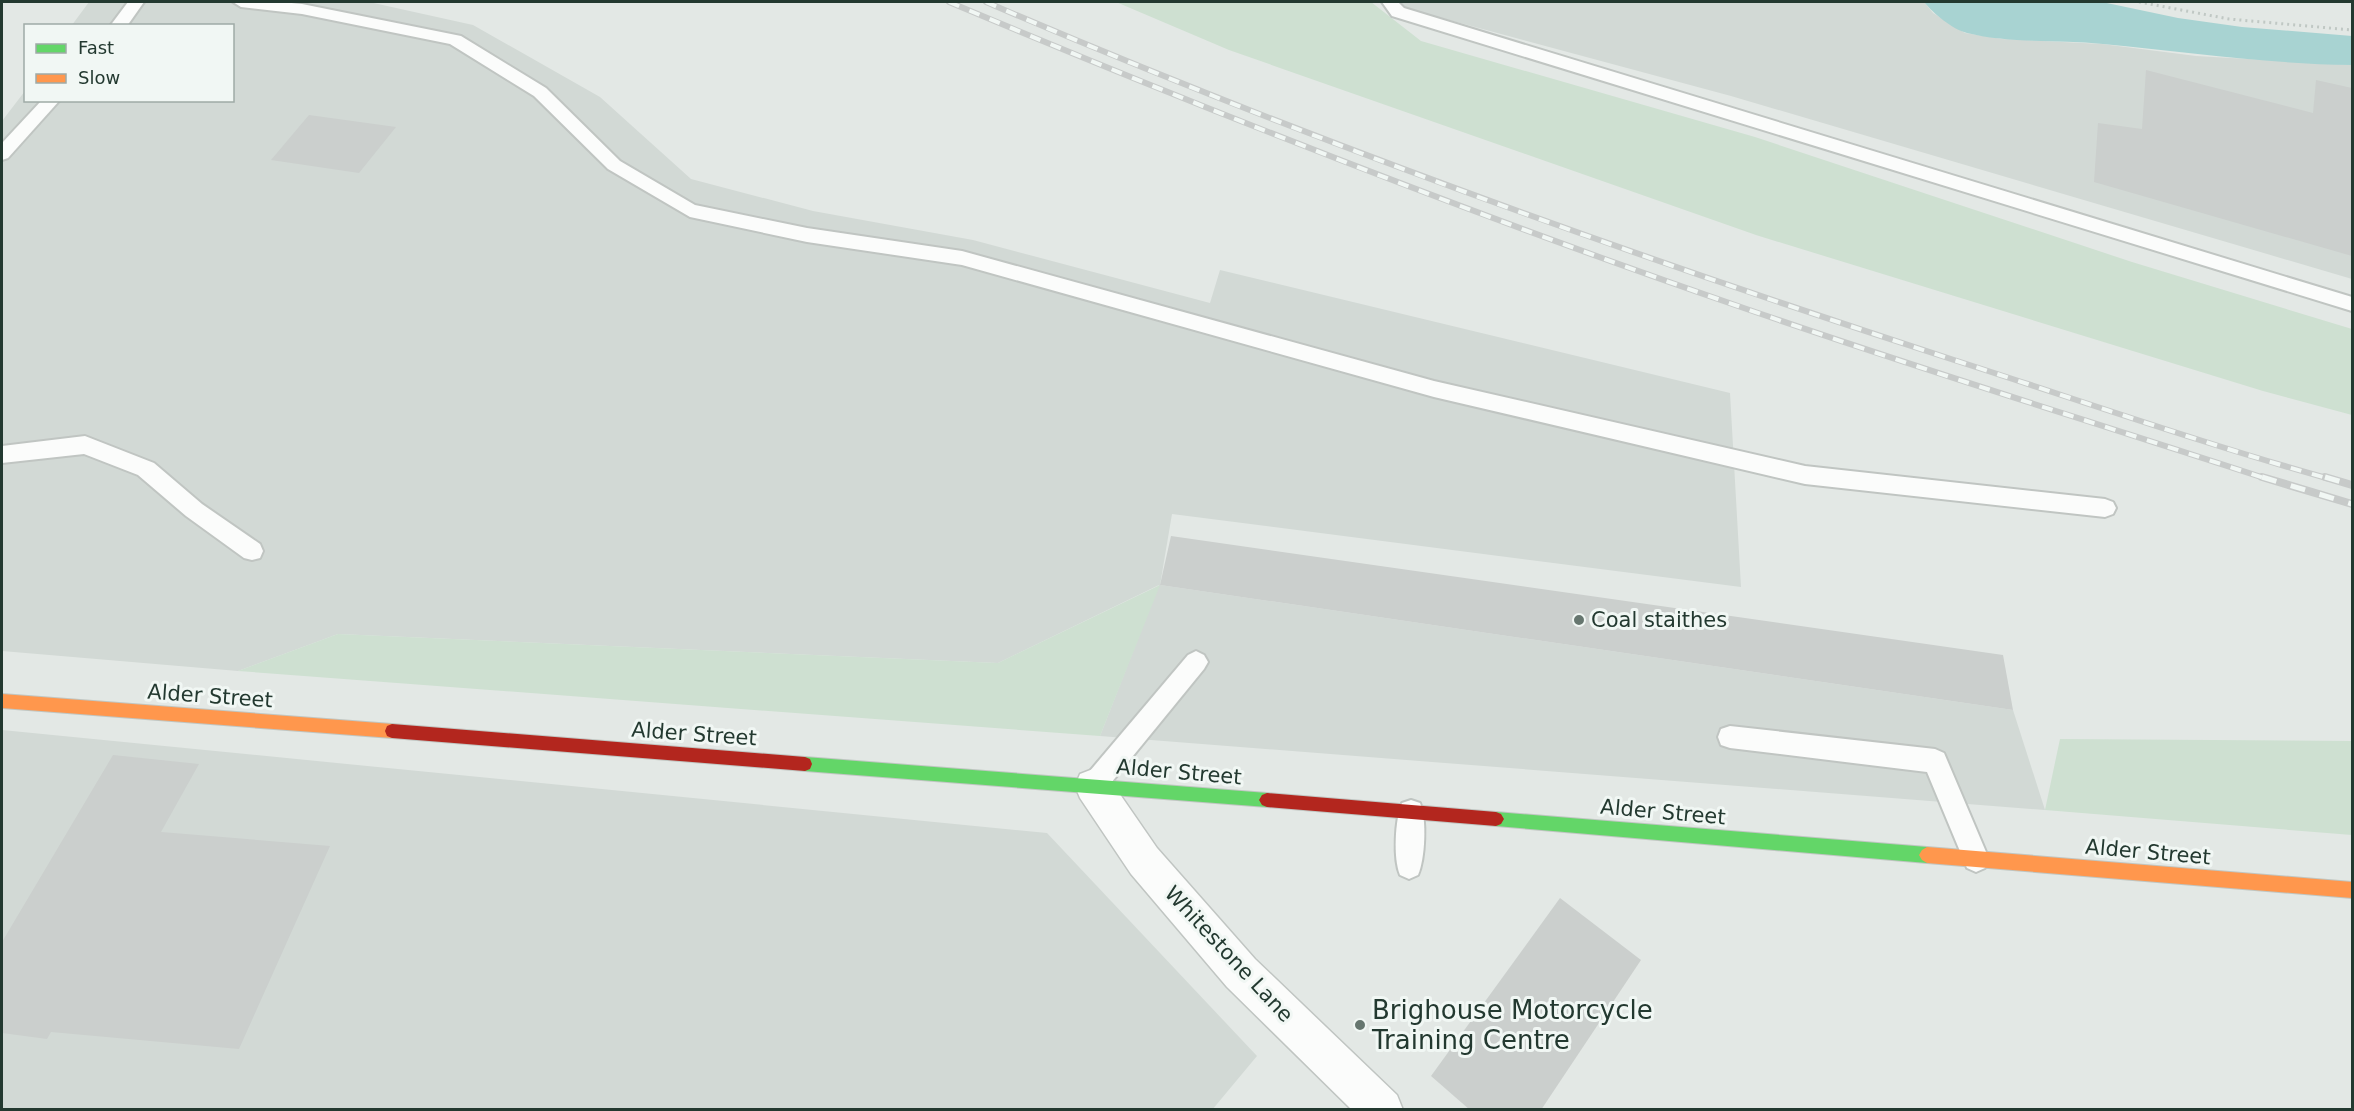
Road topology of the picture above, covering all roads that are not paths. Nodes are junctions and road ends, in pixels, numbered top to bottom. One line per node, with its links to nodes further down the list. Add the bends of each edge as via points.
1 (136, 2): 4 (lane)
2 (242, 2): 9 (lane, via 302,9 455,40 540,92 614,165 690,210 807,236 962,258 1434,389 1805,476)
3 (1390, 2): 7 (lane, via 1398,12)
4 (120, 24)
5 (50, 102): 6 (lane)
6 (2, 154)
7 (2352, 304)
8 (2, 455): 10 (lane, via 85,445 146,469 194,510)
9 (2105, 508)
10 (252, 550)
11 (1196, 662): 14 (lane)
12 (2, 701): 14 (street, Alder Street)
13 (1730, 737): 16 (lane, via 1935,761)
14 (1093, 786): 15 (street, Alder Street); 19 (street, Whitestone Lane, via 1143,861 1242,973)
15 (1411, 812): 16 (street, Alder Street); 17 (lane)
16 (1976, 859): 18 (street, Alder Street)
17 (1409, 866)
18 (2352, 890)
19 (1382, 1110)

